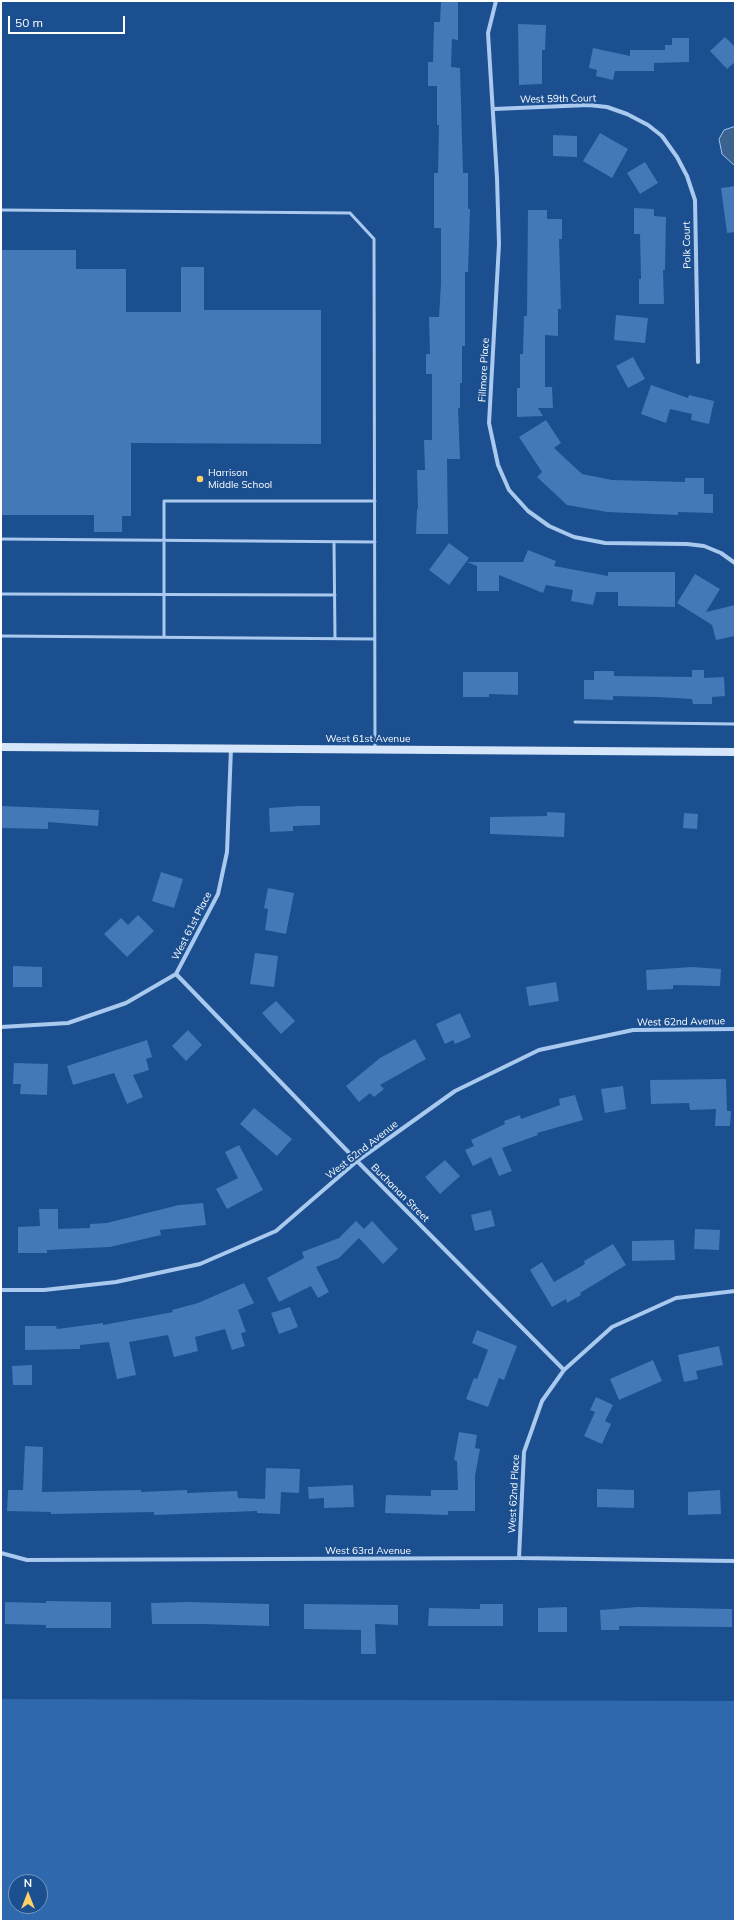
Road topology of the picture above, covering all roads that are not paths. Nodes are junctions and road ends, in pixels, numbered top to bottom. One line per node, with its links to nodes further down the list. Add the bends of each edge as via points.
1 (496, 1): 2 (street, Fillmore Place, via 488,33)
2 (494, 109): 3 (street, West 59th Court, via 588,105 607,107 648,125); 11 (street, Fillmore Place, via 499,244 489,423 498,465 509,490 528,511 549,526 574,537 605,543 693,545 721,553)
3 (662, 136): 5 (street, Polk Court, via 688,176 694,200)
4 (1, 210): 6 (lane, via 350,213 374,239)
5 (698, 362)
6 (374, 501): 8 (lane, via 164,501); 10 (lane)
7 (1, 539): 8 (lane)
8 (164, 540): 9 (lane); 13 (lane)
9 (334, 542): 10 (lane); 14 (lane)
10 (374, 542): 18 (lane)
11 (735, 563)
12 (1, 594): 13 (lane)
13 (164, 594): 14 (lane); 16 (lane)
14 (335, 595): 17 (lane)
15 (1, 636): 16 (lane)
16 (164, 637): 17 (lane)
17 (335, 638): 18 (lane)
18 (375, 639): 23 (lane)
19 (575, 722): 20 (lane)
20 (735, 724)
21 (1, 747): 22 (main road, West 61st Avenue)
22 (231, 748): 23 (main road, West 61st Avenue); 25 (street, West 61st Place, via 227,852 218,894)
23 (375, 749): 24 (main road, West 61st Avenue)
24 (735, 752)
25 (176, 974): 26 (street, West 61st Place, via 126,1003 68,1023); 28 (street, Buchanan Street)
26 (1, 1027)
27 (735, 1029): 28 (street, West 62nd Avenue, via 633,1030 539,1050 455,1091)
28 (357, 1161): 29 (street, West 62nd Avenue, via 276,1231 200,1264 116,1282 44,1290); 31 (street, Buchanan Street)
29 (1, 1290)
30 (735, 1291): 31 (street, West 62nd Place, via 676,1298 661,1304 612,1328)
31 (564, 1370): 33 (street, West 62nd Place, via 542,1401 524,1452)
32 (1, 1553): 33 (street, West 63rd Avenue, via 27,1560)
33 (519, 1558): 34 (street, West 63rd Avenue)
34 (735, 1561)

